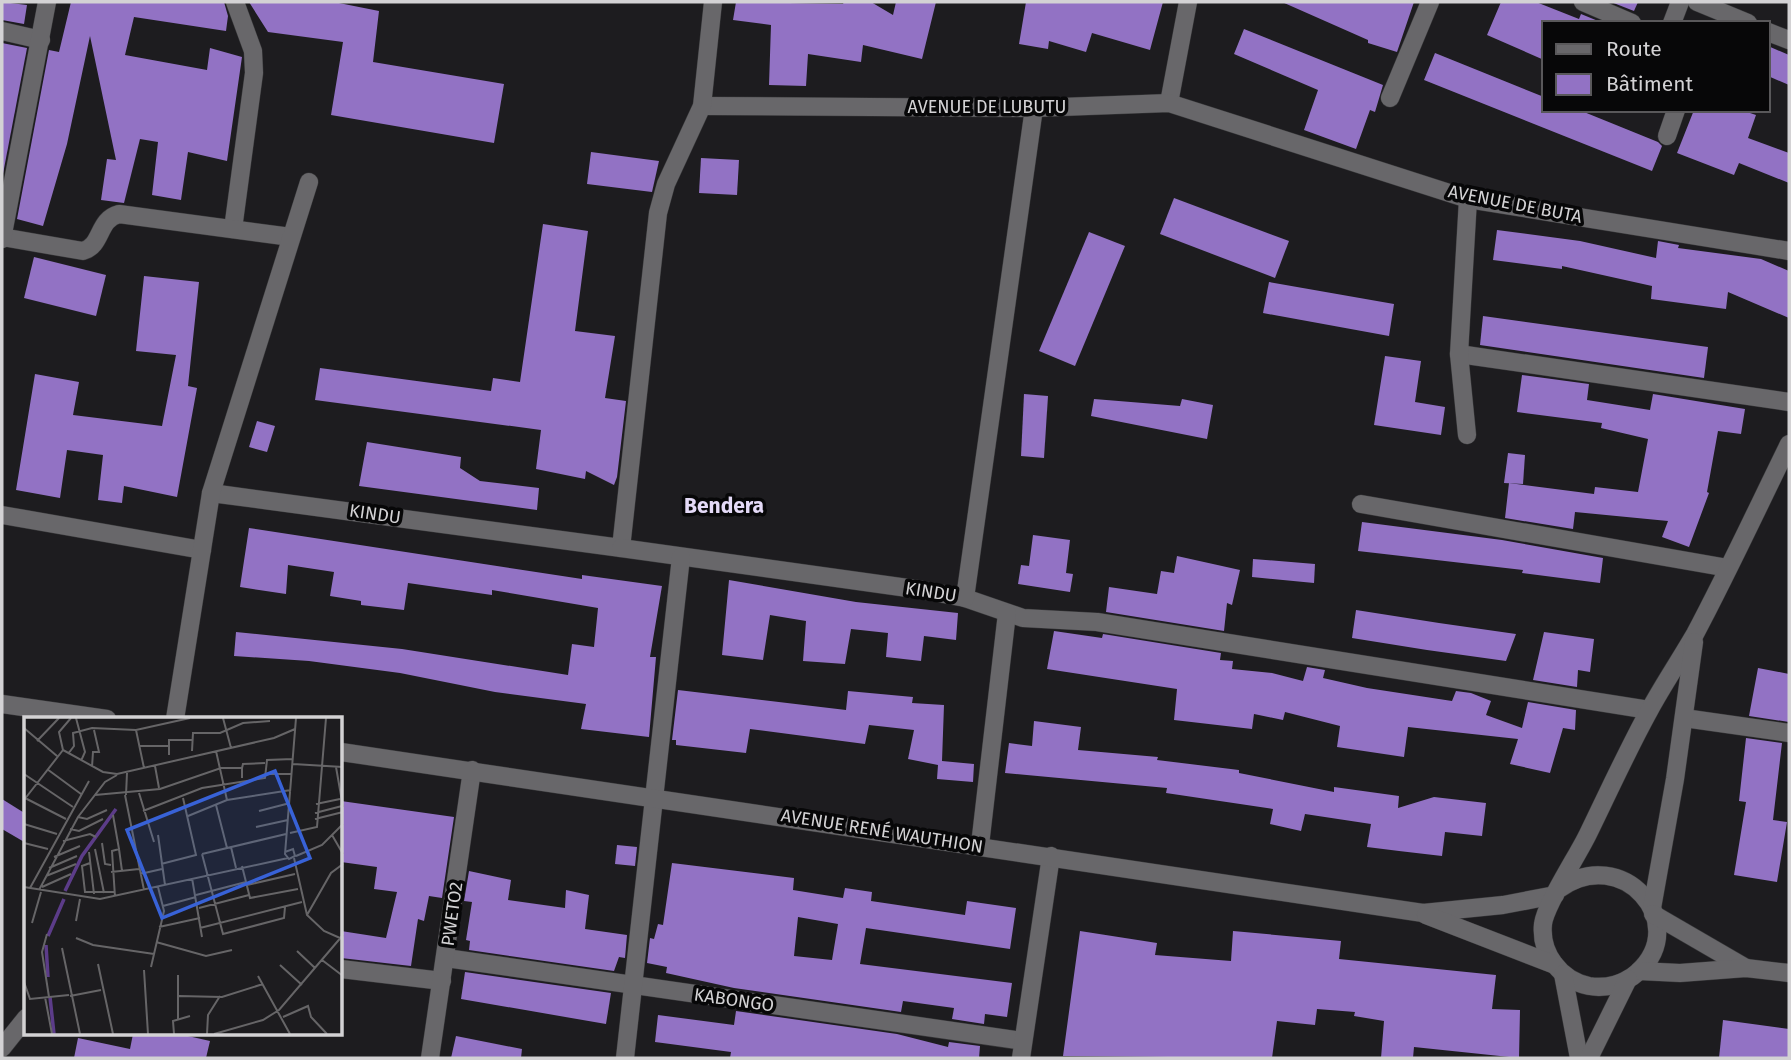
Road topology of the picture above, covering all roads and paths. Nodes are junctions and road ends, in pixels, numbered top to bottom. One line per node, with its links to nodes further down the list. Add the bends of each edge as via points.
1 (47, 2): 15 (street)
2 (235, 2): 25 (street, via 253,51 254,73)
3 (713, 2): 19 (street)
4 (1188, 2): 18 (street)
5 (1430, 2): 17 (street)
6 (1583, 2): 10 (street)
7 (1680, 2): 11 (street)
8 (1697, 2): 9 (street)
9 (1712, 16): 12 (street)
10 (1627, 21)
11 (1673, 21)
12 (1738, 21)
13 (2, 31): 15 (street)
14 (1770, 33): 16 (street)
15 (41, 40): 27 (street)
16 (1789, 40)
17 (1390, 98)
18 (1169, 103): 20 (street, AVENUE DE LUBUTU); 24 (street, AVENUE DE BUTA)
19 (702, 106): 20 (street, AVENUE DE LUBUTU); 36 (street, via 666,184 658,214)
20 (1034, 108): 40 (street)
21 (1675, 112): 22 (street)
22 (1667, 136)
23 (309, 182): 26 (street)
24 (1468, 200): 28 (street, AVENUE DE BUTA); 29 (street)
25 (233, 229): 26 (street); 27 (street, via 119,214 103,223 94,246 83,251)
26 (291, 237): 33 (street)
27 (2, 238)
28 (1789, 251)
29 (1459, 354): 30 (street); 31 (street)
30 (1789, 402)
31 (1467, 435)
32 (1789, 444): 39 (street)
33 (211, 493): 36 (street, KINDU); 37 (street)
34 (1361, 504): 39 (street)
35 (2, 515): 37 (street)
36 (621, 548): 38 (street, KINDU)
37 (202, 550): 46 (street)
38 (681, 557): 40 (street, KINDU); 51 (street)
39 (1728, 568): 42 (street)
40 (965, 597): 41 (street, KINDU)
41 (1007, 613): 44 (street, KINDU, via 1043,622 1097,622); 52 (street)
42 (1695, 633): 44 (street); 47 (street)
43 (2, 704): 45 (street)
44 (1649, 710): 54 (street)
45 (83, 717)
46 (175, 717)
47 (1684, 718): 48 (street); 55 (street)
48 (1789, 733)
49 (343, 752): 50 (street, AVENUE RENÉ WAUTHION)
50 (472, 770): 51 (street, AVENUE RENÉ WAUTHION); 57 (street, PWETO2)
51 (656, 796): 52 (street, AVENUE RENÉ WAUTHION); 64 (street)
52 (979, 845): 53 (street, AVENUE RENÉ WAUTHION)
53 (1051, 856): 56 (street, AVENUE RENÉ WAUTHION); 67 (street)
54 (1557, 892): 55 (street, via 1583,876 1609,874 1633,885); 56 (street, via 1503,905); 60 (street, via 1543,922 1547,952)
55 (1653, 911): 58 (street); 62 (street, via 1654,947)
56 (1423, 913): 60 (street)
57 (446, 958): 63 (street, PWETO2); 64 (street, KABONGO)
58 (1746, 968): 61 (street); 62 (street)
59 (343, 969): 63 (street)
60 (1559, 969): 62 (street, via 1580,983 1600,987); 70 (street)
61 (1789, 973)
62 (1634, 975): 71 (street)
63 (442, 981): 68 (street, PWETO2)
64 (633, 986): 67 (street, KABONGO); 69 (street)
65 (24, 1020): 66 (street)
66 (2, 1048)
67 (1022, 1050)
68 (430, 1058)
69 (625, 1058)
70 (1579, 1058)
71 (1589, 1058)

